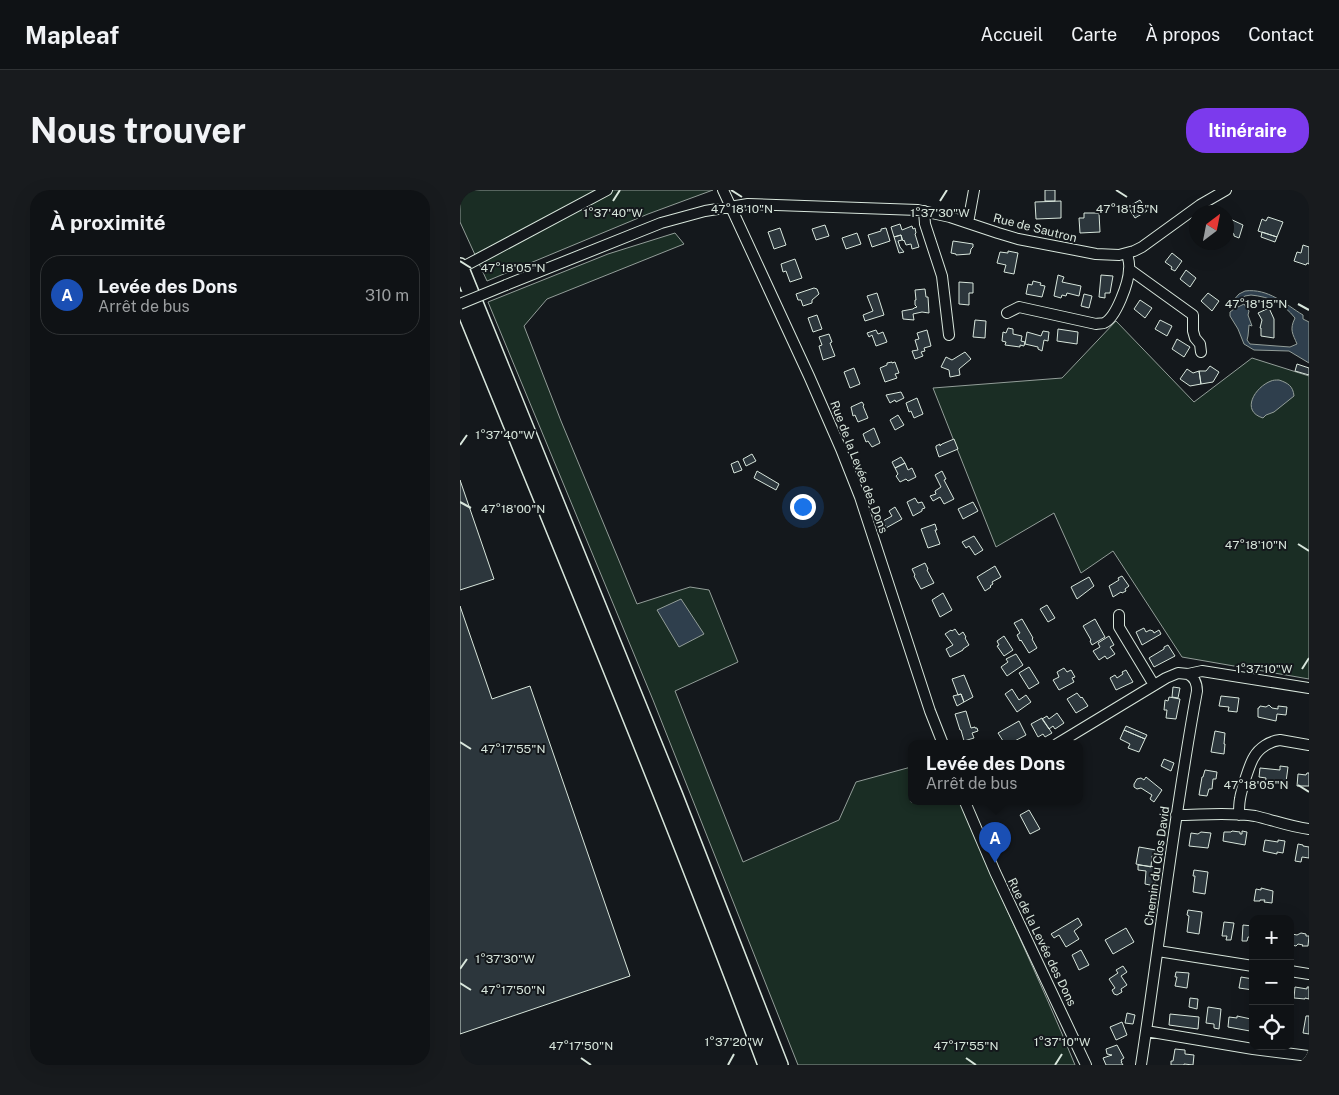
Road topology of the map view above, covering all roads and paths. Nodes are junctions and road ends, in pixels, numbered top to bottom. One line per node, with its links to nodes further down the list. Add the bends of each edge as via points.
1 (607, 190): 9 (street)
2 (724, 190): 5 (street, Rue de la Levée des Dons)
3 (974, 190): 7 (street)
4 (1226, 190): 8 (street, Rue de Sautron)
5 (731, 206): 6 (street, Rue de Sautron, via 765,204); 12 (street, Rue de Sautron, bridge, via 646,228); 20 (street, Rue de la Levée des Dons, via 860,497)
6 (924, 211): 7 (street, Rue de Sautron); 14 (street, via 925,224 942,276)
7 (968, 223): 8 (street, Rue de Sautron, via 1018,239 1072,250 1106,255)
8 (1127, 254): 10 (street)
9 (460, 267): 34 (highway, via 676,796)
10 (1130, 269): 13 (street, via 1122,298 1105,323 1096,324 1019,307); 15 (street, via 1192,315 1193,331)
11 (460, 299): 33 (highway, via 643,750)
12 (460, 304)
13 (1007, 313)
14 (949, 335)
15 (1201, 352)
16 (1119, 615): 18 (street, via 1119,627)
17 (1188, 674): 18 (street, via 1178,672); 19 (street, via 1202,671); 24 (street, Chemin du Clos David, via 1196,682 1197,691)
18 (1154, 685): 21 (street)
19 (1309, 688)
20 (941, 740)
21 (1064, 740)
22 (1309, 745): 25 (street, via 1280,740 1257,753 1240,799)
23 (966, 805): 35 (street, Rue de la Levée des Dons)
24 (1176, 815): 25 (street); 27 (street, Chemin du Clos David)
25 (1239, 815): 26 (street)
26 (1309, 829)
27 (1158, 951): 28 (street); 31 (street, Chemin du Clos David)
28 (1249, 965)
29 (1294, 972): 30 (street)
30 (1309, 974)
31 (1146, 1031): 32 (street, via 1253,1050); 36 (street, Chemin du Clos David)
32 (1309, 1056)
33 (766, 1065)
34 (780, 1065)
35 (1086, 1065)
36 (1141, 1065)

